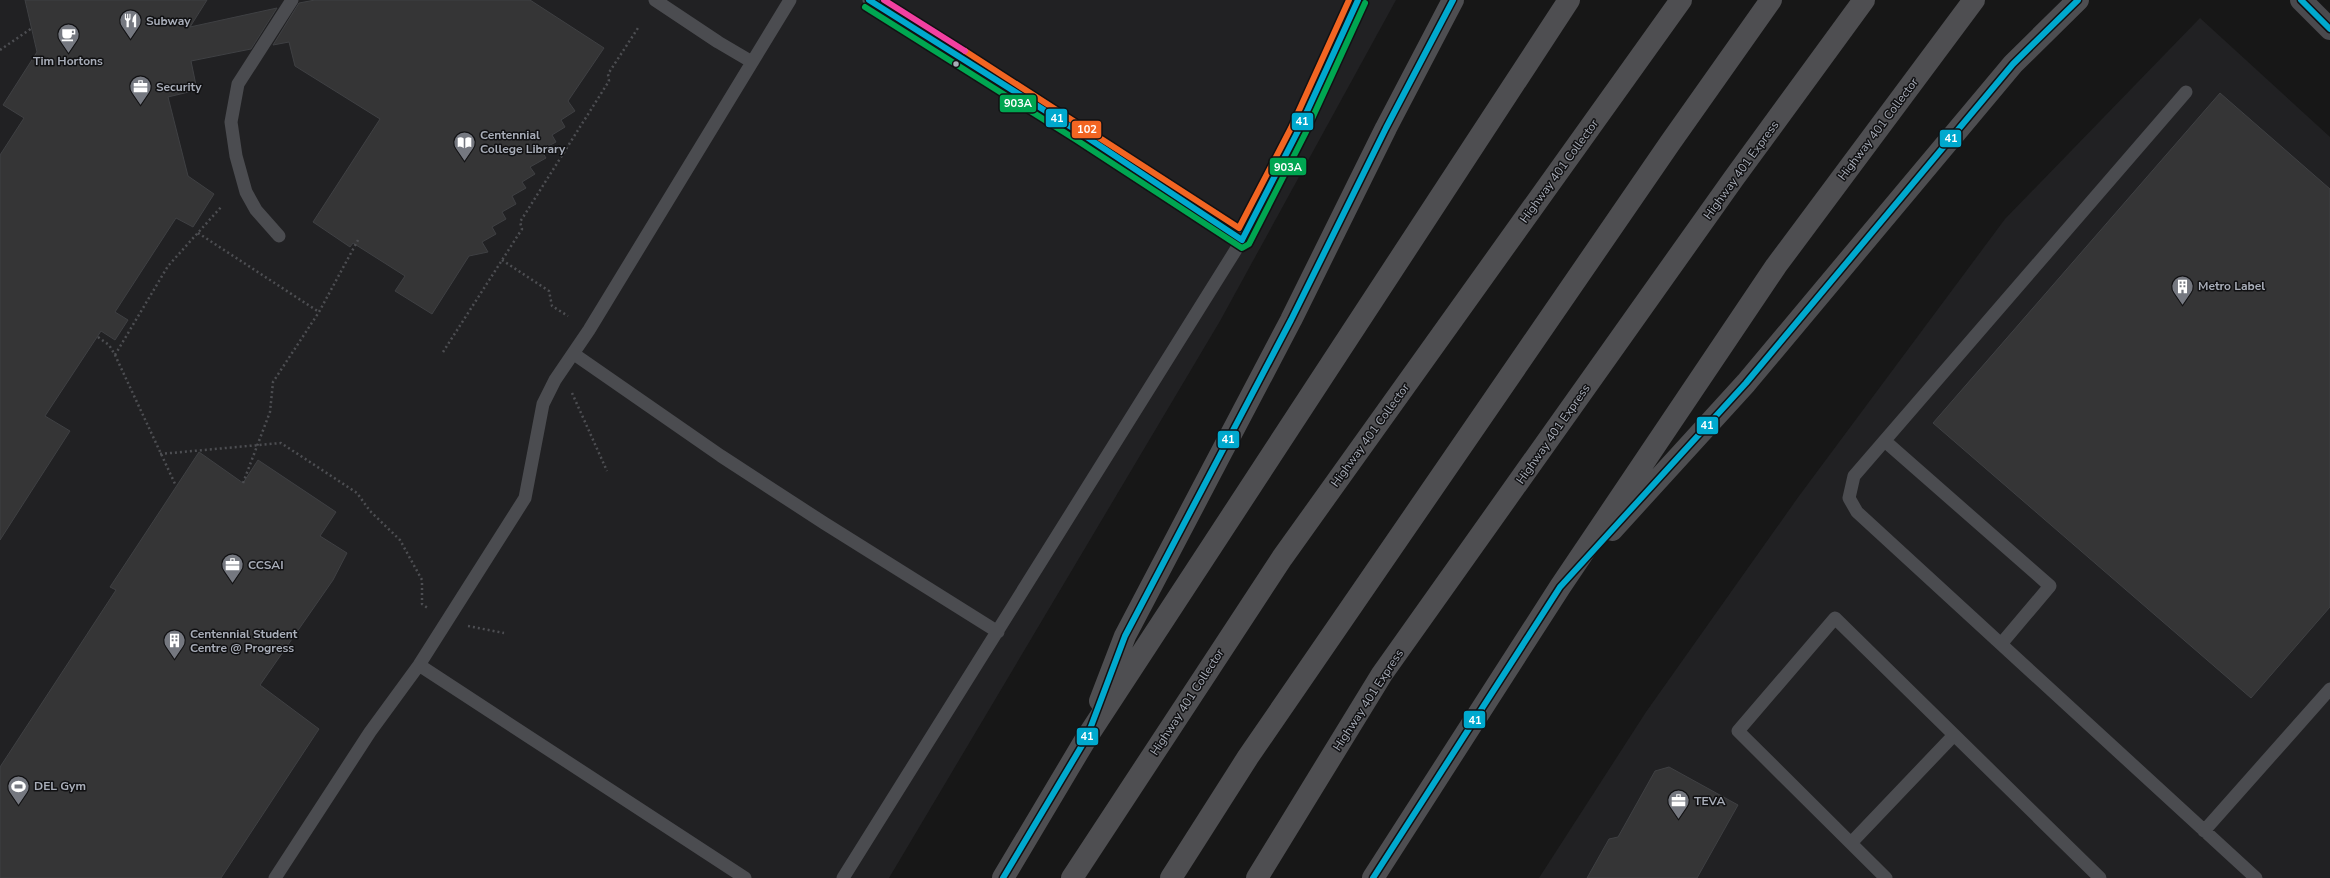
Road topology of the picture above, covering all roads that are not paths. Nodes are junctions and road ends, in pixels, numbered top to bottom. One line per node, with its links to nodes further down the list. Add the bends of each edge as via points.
1 (292, 0): 17 (lane, via 238,84 231,122 236,156 246,192 256,210)
2 (655, 0): 15 (lane)
3 (790, 0): 15 (lane)
4 (869, 0): 18 (lane, via 1079,132)
5 (1358, 0): 18 (lane, via 1298,131)
6 (1453, 0): 27 (highway, via 1291,320 1125,636)
7 (1569, 0): 27 (highway)
8 (1682, 0): 34 (highway, Highway 401 Collector, via 1282,558)
9 (1771, 0): 35 (highway, via 1253,750)
10 (1864, 0): 36 (highway, Highway 401 Express, via 1734,178 1382,674)
11 (1974, 0): 21 (highway, Highway 401 Collector, via 1776,266)
12 (2078, 0): 21 (highway, via 2013,64 1746,383)
13 (2301, 0): 14 (main road)
14 (2330, 29)
15 (752, 62): 19 (lane)
16 (2186, 92): 20 (lane)
17 (280, 236)
18 (1242, 240): 22 (lane)
19 (574, 354): 22 (lane, via 798,507); 24 (lane, via 555,380 543,404 525,498)
20 (1886, 442): 23 (lane, via 1854,476 1849,498 1856,512); 23 (lane, via 2050,586)
21 (1560, 587): 37 (highway, Highway 401 Collector)
22 (998, 632): 32 (lane)
23 (2001, 644): 28 (lane)
24 (419, 665): 30 (lane, via 370,732); 31 (lane)
25 (2330, 689): 28 (lane)
26 (1954, 734): 29 (lane); 29 (lane, via 1835,618 1738,730); 39 (lane)
27 (1087, 737): 33 (highway)
28 (2204, 831): 40 (lane)
29 (1851, 843): 38 (lane)
30 (275, 878)
31 (745, 878)
32 (842, 878)
33 (1003, 878)
34 (1072, 878)
35 (1171, 878)
36 (1257, 878)
37 (1373, 878)
38 (1886, 878)
39 (2100, 878)
40 (2256, 878)

